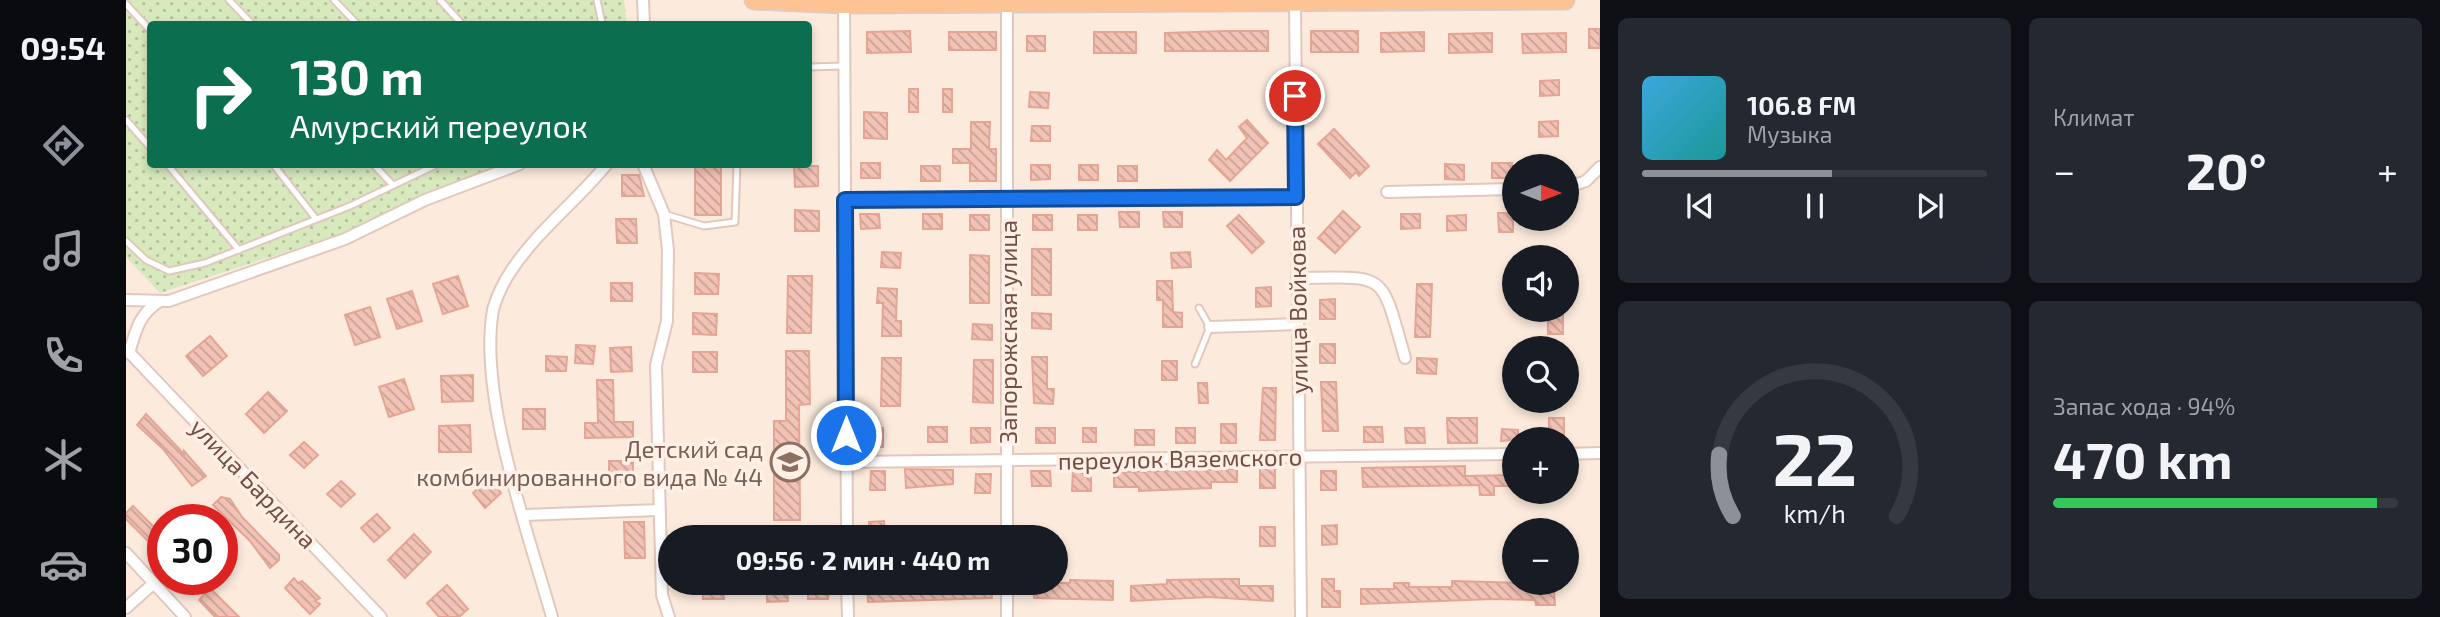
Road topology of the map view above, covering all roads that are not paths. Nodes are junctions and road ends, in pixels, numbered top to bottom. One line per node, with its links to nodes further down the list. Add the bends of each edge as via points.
1 (229, 0): 14 (lane)
2 (334, 0): 15 (lane)
3 (440, 0): 16 (lane)
4 (597, 0): 17 (lane)
5 (643, 0): 18 (street)
6 (754, 0): 10 (main road)
7 (1565, 0): 9 (main road)
8 (1252, 1): 11 (main road); 12 (main road)
9 (1331, 1): 12 (main road)
10 (844, 2): 11 (main road); 20 (street)
11 (1007, 2): 38 (street, Запорожская улица)
12 (1295, 3): 37 (street, улица Войкова)
13 (126, 4): 19 (lane)
14 (249, 21)
15 (354, 21)
16 (459, 21)
17 (601, 21)
18 (644, 21)
19 (147, 27)
20 (844, 66): 21 (lane); 39 (street)
21 (812, 67)
22 (126, 120): 23 (lane)
23 (147, 144)
24 (1600, 167): 33 (street)
25 (170, 168): 43 (lane)
26 (276, 168): 41 (lane)
27 (377, 168): 34 (lane)
28 (429, 168): 34 (lane)
29 (510, 168): 46 (street, via 345,239)
30 (603, 168): 60 (street, via 510,272 494,307 490,346 495,401)
31 (645, 168): 40 (street)
32 (737, 168): 40 (lane, via 735,222 704,226)
33 (1579, 183)
34 (393, 185): 41 (lane)
35 (1502, 189): 36 (street)
36 (1387, 192)
37 (1296, 197): 38 (street); 44 (street, улица Войкова)
38 (1007, 199): 39 (street); 57 (street, Запорожская улица)
39 (845, 200): 58 (street)
40 (664, 214): 59 (street, via 667,321 656,365)
41 (316, 219): 43 (lane)
42 (126, 241): 43 (lane, via 146,260 169,271)
43 (239, 250)
44 (1297, 278): 48 (street, улица Войкова); 51 (street, via 1367,278 1378,283 1387,295)
45 (126, 300): 46 (street)
46 (160, 301): 50 (street, via 138,323)
47 (1199, 308): 49 (lane)
48 (1298, 324): 49 (street); 56 (street, улица Войкова)
49 (1210, 327): 52 (lane)
50 (128, 351): 71 (street, улица Бардина)
51 (1405, 358)
52 (1195, 365)
53 (1600, 453): 55 (street)
54 (1502, 454): 56 (street, переулок Вяземского)
55 (1579, 454)
56 (1300, 457): 57 (street, переулок Вяземского); 76 (street, улица Войкова)
57 (1007, 460): 58 (street, переулок Вяземского); 62 (street, Запорожская улица)
58 (847, 462): 61 (street)
59 (658, 510): 60 (street); 73 (street, via 662,595)
60 (524, 515): 72 (street)
61 (847, 525)
62 (1007, 525)
63 (126, 553): 64 (street)
64 (147, 576)
65 (147, 589): 69 (street)
66 (165, 595): 70 (street)
67 (847, 595): 74 (street)
68 (1007, 595): 75 (street)
69 (126, 608)
70 (185, 617)
71 (381, 617)
72 (551, 617)
73 (669, 617)
74 (848, 617)
75 (1007, 617)
76 (1301, 617)

